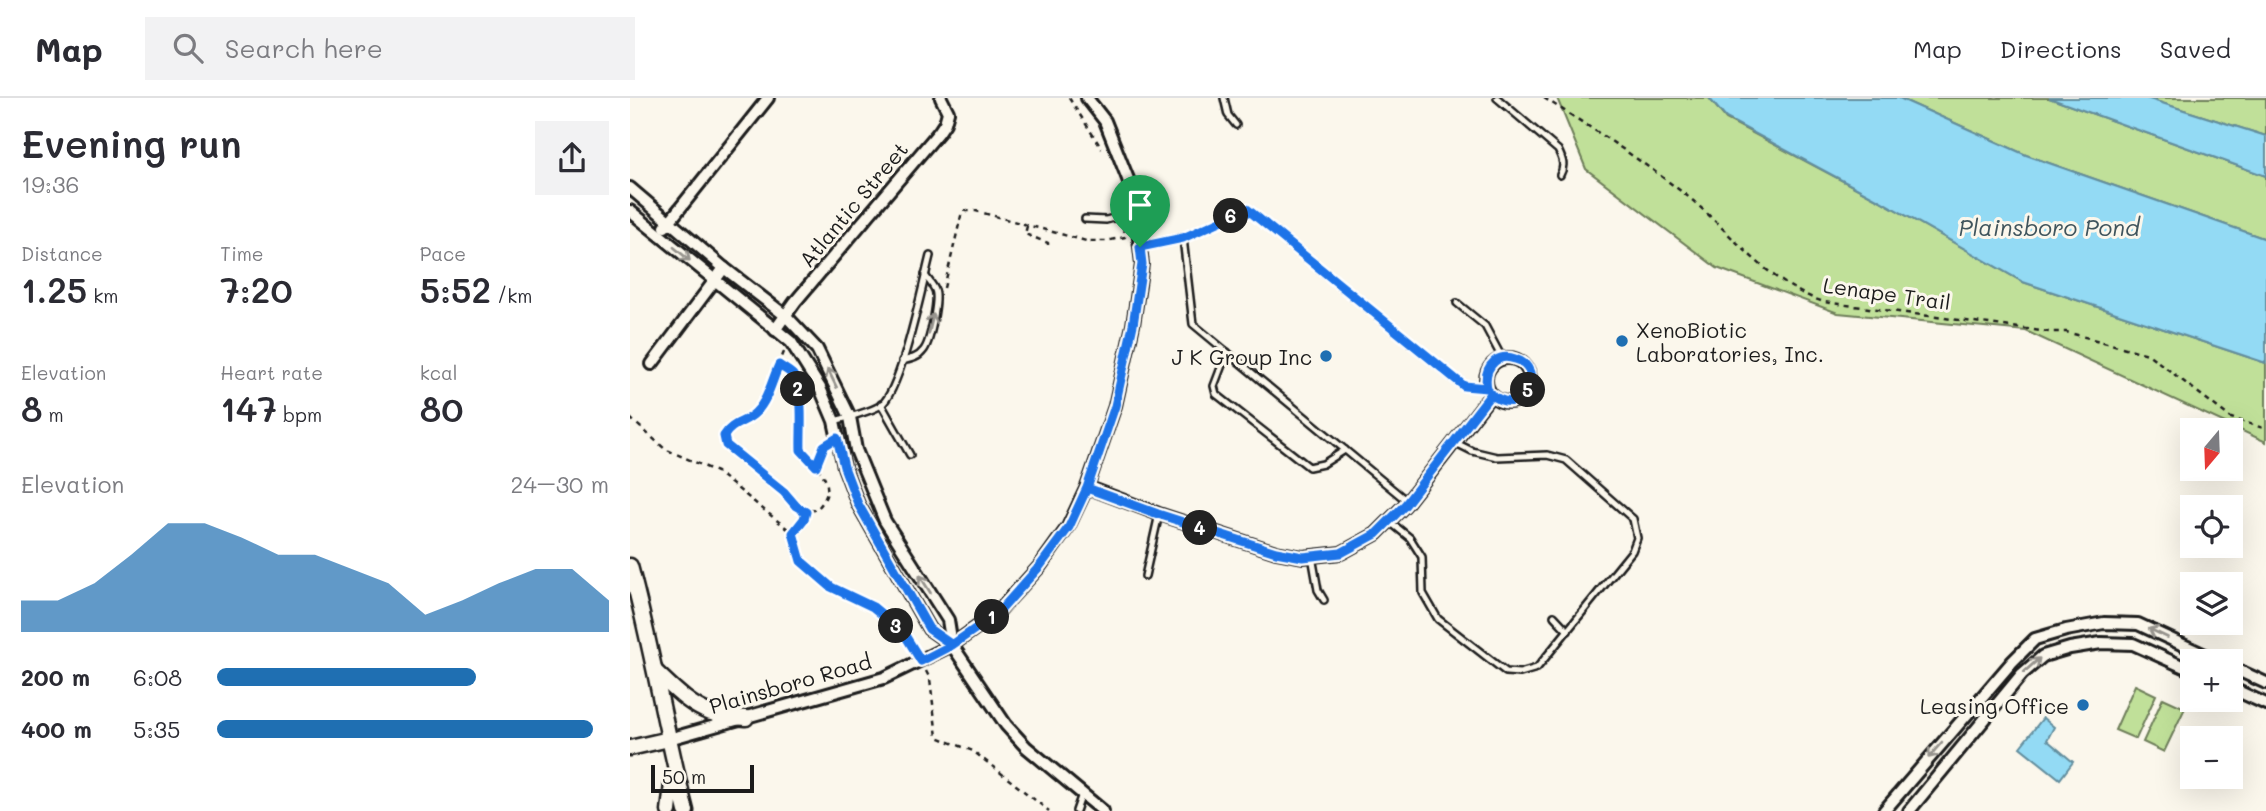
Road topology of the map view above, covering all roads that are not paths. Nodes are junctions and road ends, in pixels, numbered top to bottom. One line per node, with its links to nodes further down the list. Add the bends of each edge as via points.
1 (768, 98): 12 (street)
2 (1087, 98): 10 (street, Plainsboro Road, via 1105,121)
3 (1224, 98): 6 (lane)
4 (1497, 98): 7 (lane, via 1558,150 1563,161)
5 (942, 99): 21 (street, Atlantic Street, via 948,112 945,123)
6 (1236, 125)
7 (1560, 175)
8 (630, 188): 12 (street)
9 (630, 211): 13 (street)
10 (1136, 212): 11 (lane, via 1106,220); 15 (street, Plainsboro Road)
11 (1085, 219)
12 (669, 221): 13 (street); 17 (street)
13 (659, 234): 19 (street, one-way to 19)
14 (1183, 238): 15 (lane); 23 (lane, via 1193,324); 27 (lane, via 1247,209 1464,386)
15 (1140, 247): 34 (street, Plainsboro Road, via 1142,264 1130,339 1115,406)
16 (930, 256): 18 (lane)
17 (724, 268): 19 (street); 21 (street)
18 (925, 275): 25 (lane); 25 (lane, one-way to 18, via 924,351 928,340 937,299)
19 (715, 281): 22 (street); 26 (street)
20 (1457, 303): 24 (lane, via 1485,326)
21 (786, 316): 22 (street, Atlantic Street); 29 (street, one-way to 21, via 817,349)
22 (775, 330): 30 (street, via 791,342 803,360)
23 (1227, 352): 32 (lane); 32 (lane, via 1214,386 1216,394 1309,467)
24 (1502, 358): 27 (street, via 1488,369); 27 (street, via 1522,362 1531,383 1523,397 1512,402 1498,400)
25 (902, 361): 28 (lane, via 891,393)
26 (652, 364)
27 (1489, 391): 31 (street)
28 (881, 404): 29 (lane); 33 (lane)
29 (850, 417): 30 (lane); 44 (street, one-way to 29, via 948,620 885,521 856,450)
30 (834, 421): 44 (street, via 858,504 929,629)
31 (1454, 442): 35 (street); 43 (lane, via 1497,457 1547,455 1566,460 1633,519 1637,538 1632,551)
32 (1345, 450): 35 (lane)
33 (910, 455)
34 (1087, 488): 36 (street); 44 (street, Plainsboro Road, via 1069,527 1040,566 998,613)
35 (1408, 502): 37 (street)
36 (1158, 514): 38 (street, via 1276,552); 40 (lane)
37 (1389, 521): 38 (street, via 1376,534 1341,553); 43 (lane, via 1410,538 1422,557 1423,593 1438,619 1506,671 1537,668)
38 (1312, 556): 41 (lane)
39 (630, 566): 47 (street)
40 (1145, 576)
41 (1324, 600)
42 (1554, 616): 43 (lane)
43 (1568, 631)
44 (952, 645): 52 (street, Plainsboro Road, via 884,678); 56 (street, via 1006,725)
45 (2192, 649): 61 (street, one-way to 61, via 2138,624 2104,623 2035,639)
46 (2180, 665): 62 (street, one-way to 46, via 2022,674 2043,656 2101,643 2133,643)
47 (656, 672): 52 (street, via 699,708); 53 (street)
48 (2243, 672): 49 (street)
49 (2266, 683)
50 (2243, 693): 51 (street)
51 (2266, 704)
52 (746, 718): 53 (street, Plainsboro Road)
53 (669, 739): 54 (street); 55 (street)
54 (630, 748)
55 (674, 764): 57 (street); 58 (street)
56 (1082, 794): 59 (lane); 60 (street)
57 (669, 811)
58 (686, 811)
59 (1076, 811)
60 (1103, 811)
61 (1884, 811)
62 (1909, 811)

